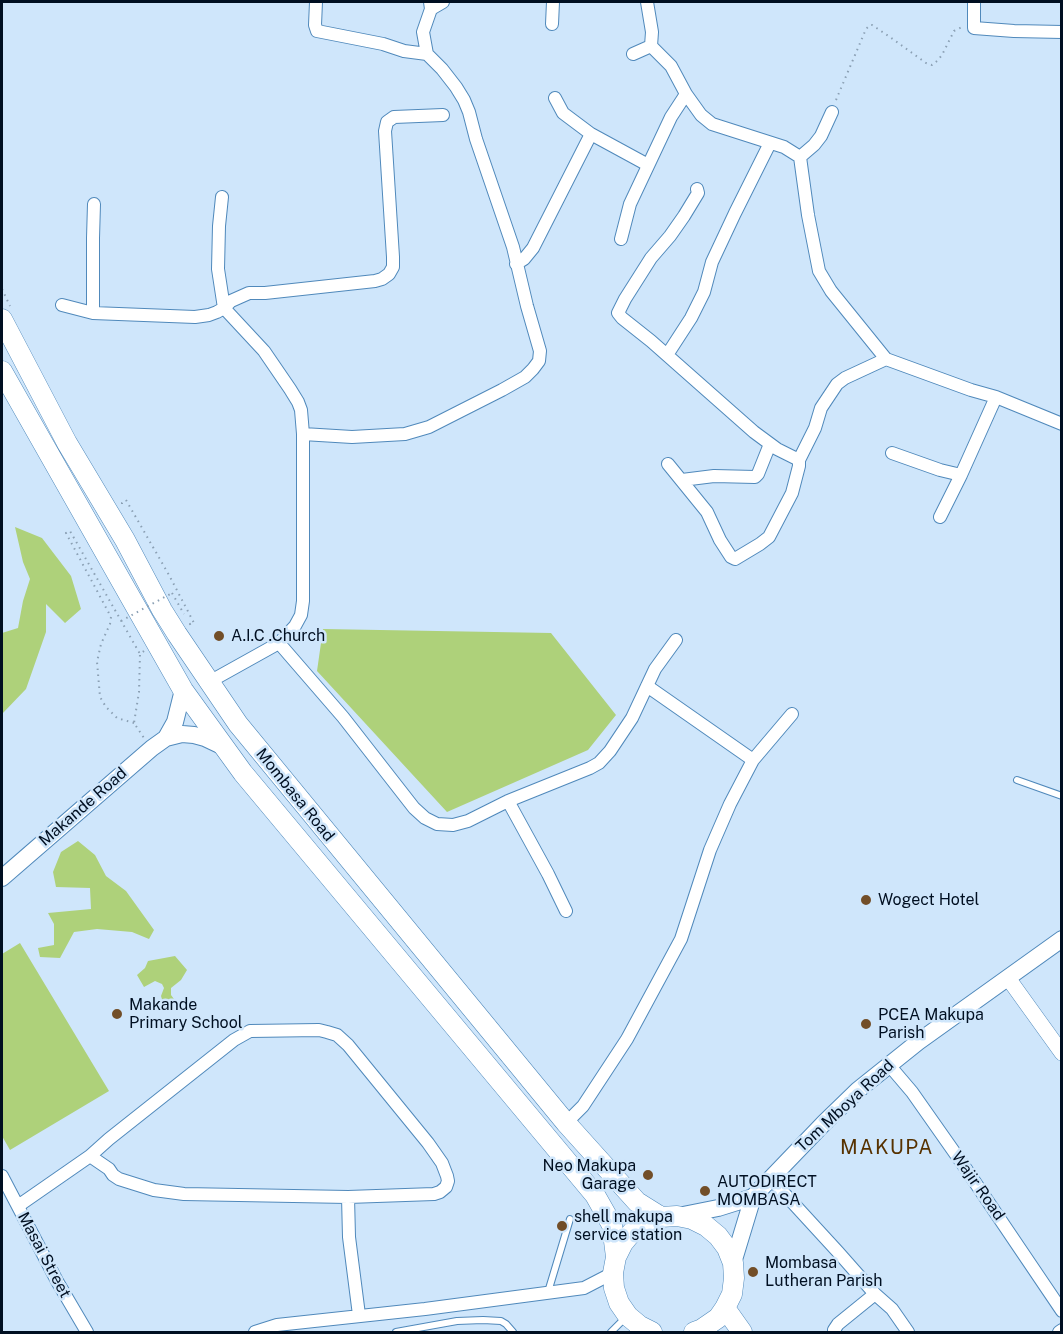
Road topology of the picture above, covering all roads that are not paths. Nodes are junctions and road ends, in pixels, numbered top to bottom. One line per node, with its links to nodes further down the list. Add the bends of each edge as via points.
1 (316, 2): 10 (street, via 317,31)
2 (443, 2): 6 (street)
3 (553, 2): 7 (street)
4 (647, 2): 9 (street)
5 (974, 2): 8 (street, via 974,28)
6 (431, 5): 10 (street, via 423,32)
7 (552, 24)
8 (1062, 33)
9 (651, 46): 11 (street); 12 (street, via 671,66)
10 (428, 54): 24 (street, via 464,100)
11 (633, 54)
12 (686, 94): 17 (street, via 700,115 712,124); 19 (street)
13 (555, 98): 16 (street, via 564,113)
14 (831, 112): 18 (street, via 821,136)
15 (443, 115): 26 (street, via 394,117 387,122 393,257 389,274 375,281 249,293)
16 (591, 134): 19 (street); 24 (street, via 533,248)
17 (770, 143): 18 (street); 29 (street, via 712,262 692,318)
18 (800, 157): 30 (street, via 819,272)
19 (648, 165): 23 (street, via 630,204)
20 (697, 189): 29 (street, via 684,216 645,266 618,312)
21 (222, 197): 26 (street, via 218,269)
22 (94, 204): 27 (street)
23 (621, 239)
24 (516, 264): 34 (street, via 540,351 539,361 525,377 429,427 405,434)
25 (62, 305): 27 (street)
26 (224, 308): 27 (street, via 195,317); 34 (street, via 264,351 290,389 301,410)
27 (93, 313)
28 (2, 319): 44 (highway, Mombasa Road, via 162,610)
29 (667, 355): 35 (street)
30 (886, 359): 32 (street); 37 (street, via 837,384 821,408)
31 (2, 371): 46 (highway, Mombasa Road)
32 (996, 398): 33 (street); 39 (street)
33 (1062, 424)
34 (303, 434): 43 (street, via 303,601 295,626)
35 (770, 444): 37 (street); 40 (street, via 755,477)
36 (892, 453): 39 (street)
37 (799, 460): 40 (street, via 792,493 769,537 735,560 707,512)
38 (668, 464): 40 (street)
39 (961, 475): 41 (street)
40 (681, 480)
41 (940, 517)
42 (676, 640): 45 (street)
43 (279, 643): 44 (street); 53 (street, via 425,818 453,825)
44 (209, 682): 60 (highway, Mombasa Road, via 257,749)
45 (646, 686): 50 (street); 53 (street, via 632,718 599,763)
46 (183, 690): 48 (main road, Makande Road, via 178,714); 49 (highway, Mombasa Road)
47 (792, 714): 50 (street)
48 (166, 738): 49 (main road, via 194,735); 54 (main road, Makande Road)
49 (224, 747): 70 (highway, Mombasa Road, via 596,1195 612,1225)
50 (753, 759): 60 (street, via 710,850 681,939 616,1057 583,1106)
51 (1017, 780): 52 (lane)
52 (1062, 796)
53 (508, 801): 55 (street)
54 (2, 878)
55 (566, 911)
56 (1062, 939): 57 (main road, Tom Mboya Road)
57 (1008, 978): 58 (street); 59 (main road, Tom Mboya Road)
58 (1062, 1053)
59 (889, 1065): 63 (main road, Tom Mboya Road, via 833,1114); 74 (street, Wajir Road, via 912,1092)
60 (566, 1123): 67 (highway, Mombasa Road, via 637,1202)
61 (90, 1156): 64 (street, via 119,1179 154,1190); 64 (street, via 250,1031 320,1030 337,1035 348,1045 428,1143 446,1170 448,1181 446,1187 434,1194); 66 (street)
62 (2, 1176): 66 (street, Masai Street)
63 (771, 1179): 65 (main road, Tom Mboya Road); 72 (street)
64 (348, 1197): 75 (street)
65 (753, 1197): 67 (main road); 69 (main road)
66 (18, 1206): 78 (street, Masai Street)
67 (669, 1217): 69 (highway, Mombasa Road, via 692,1219 706,1226 728,1248); 70 (highway, via 646,1222 633,1231 623,1243)
68 (570, 1220): 71 (lane)
69 (733, 1263): 73 (highway, via 732,1294)
70 (614, 1273): 71 (street, via 584,1288); 76 (highway, Mombasa Road, via 619,1303)
71 (548, 1292): 75 (street)
72 (875, 1294): 85 (street, via 838,1324); 86 (street, via 892,1309)
73 (725, 1308): 77 (highway); 84 (highway)
74 (1062, 1311)
75 (359, 1315): 79 (street)
76 (628, 1316): 82 (lane); 83 (highway)
77 (700, 1331)
78 (87, 1332)
79 (255, 1332)
80 (396, 1332): 81 (lane, via 483,1320 501,1321)
81 (513, 1332)
82 (611, 1332)
83 (652, 1332)
84 (742, 1332)
85 (835, 1332)
86 (908, 1332)

